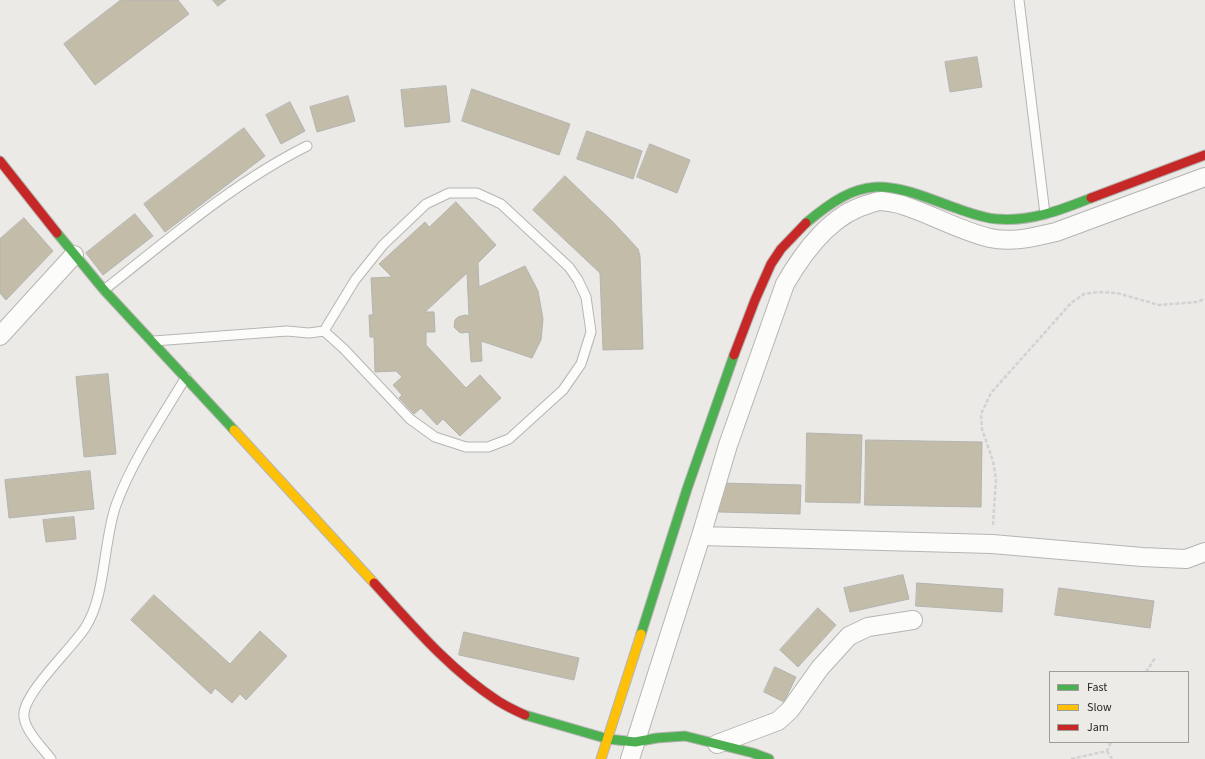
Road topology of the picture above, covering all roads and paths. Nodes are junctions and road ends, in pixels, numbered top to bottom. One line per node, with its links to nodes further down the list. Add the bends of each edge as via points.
1 (1019, 0): 7 (lane)
2 (307, 146): 9 (lane, via 258,174 204,212)
3 (1205, 155): 7 (street)
4 (0, 161): 8 (street)
5 (1205, 177): 6 (street, via 1056,232 1009,240 990,238 903,205)
6 (858, 198): 7 (street, via 868,187 883,186 904,189 996,219 1026,219); 15 (street, via 844,216 830,225 797,263 785,284 728,445); 21 (street, via 832,204 794,235 774,258 766,274 695,465)
7 (1045, 214)
8 (74, 254): 9 (street); 12 (street)
9 (104, 290): 13 (street)
10 (1205, 299): 16 (path, via 1158,305 1117,293 1084,294 1071,303 991,393 981,414 982,429 996,479)
11 (324, 331): 11 (lane, via 355,280 383,246 426,204 450,193 478,193 501,204 570,267 586,297 591,332 580,364 563,390 509,439 488,447 466,447 435,437 410,419 344,348); 13 (lane, via 287,331)
12 (0, 336)
13 (153, 342): 14 (street)
14 (186, 377): 21 (street, via 428,642 464,675 498,701 526,716); 26 (lane, via 146,445 117,504 94,612 86,627 26,704 26,726)
15 (701, 536): 16 (street); 22 (street)
16 (992, 544): 17 (street, via 1186,559)
17 (1205, 552)
18 (913, 620): 24 (street, via 868,627 849,636 820,668 790,710 778,721)
19 (1155, 658): 20 (path)
20 (1147, 671)
21 (608, 739): 22 (street); 27 (street)
22 (635, 742): 24 (street, via 685,736); 28 (street)
23 (1111, 743): 25 (path)
24 (717, 744): 29 (street)
25 (1107, 751): 30 (path); 31 (path)
26 (51, 759)
27 (601, 759)
28 (630, 759)
29 (769, 759)
30 (1071, 759)
31 (1112, 759)

